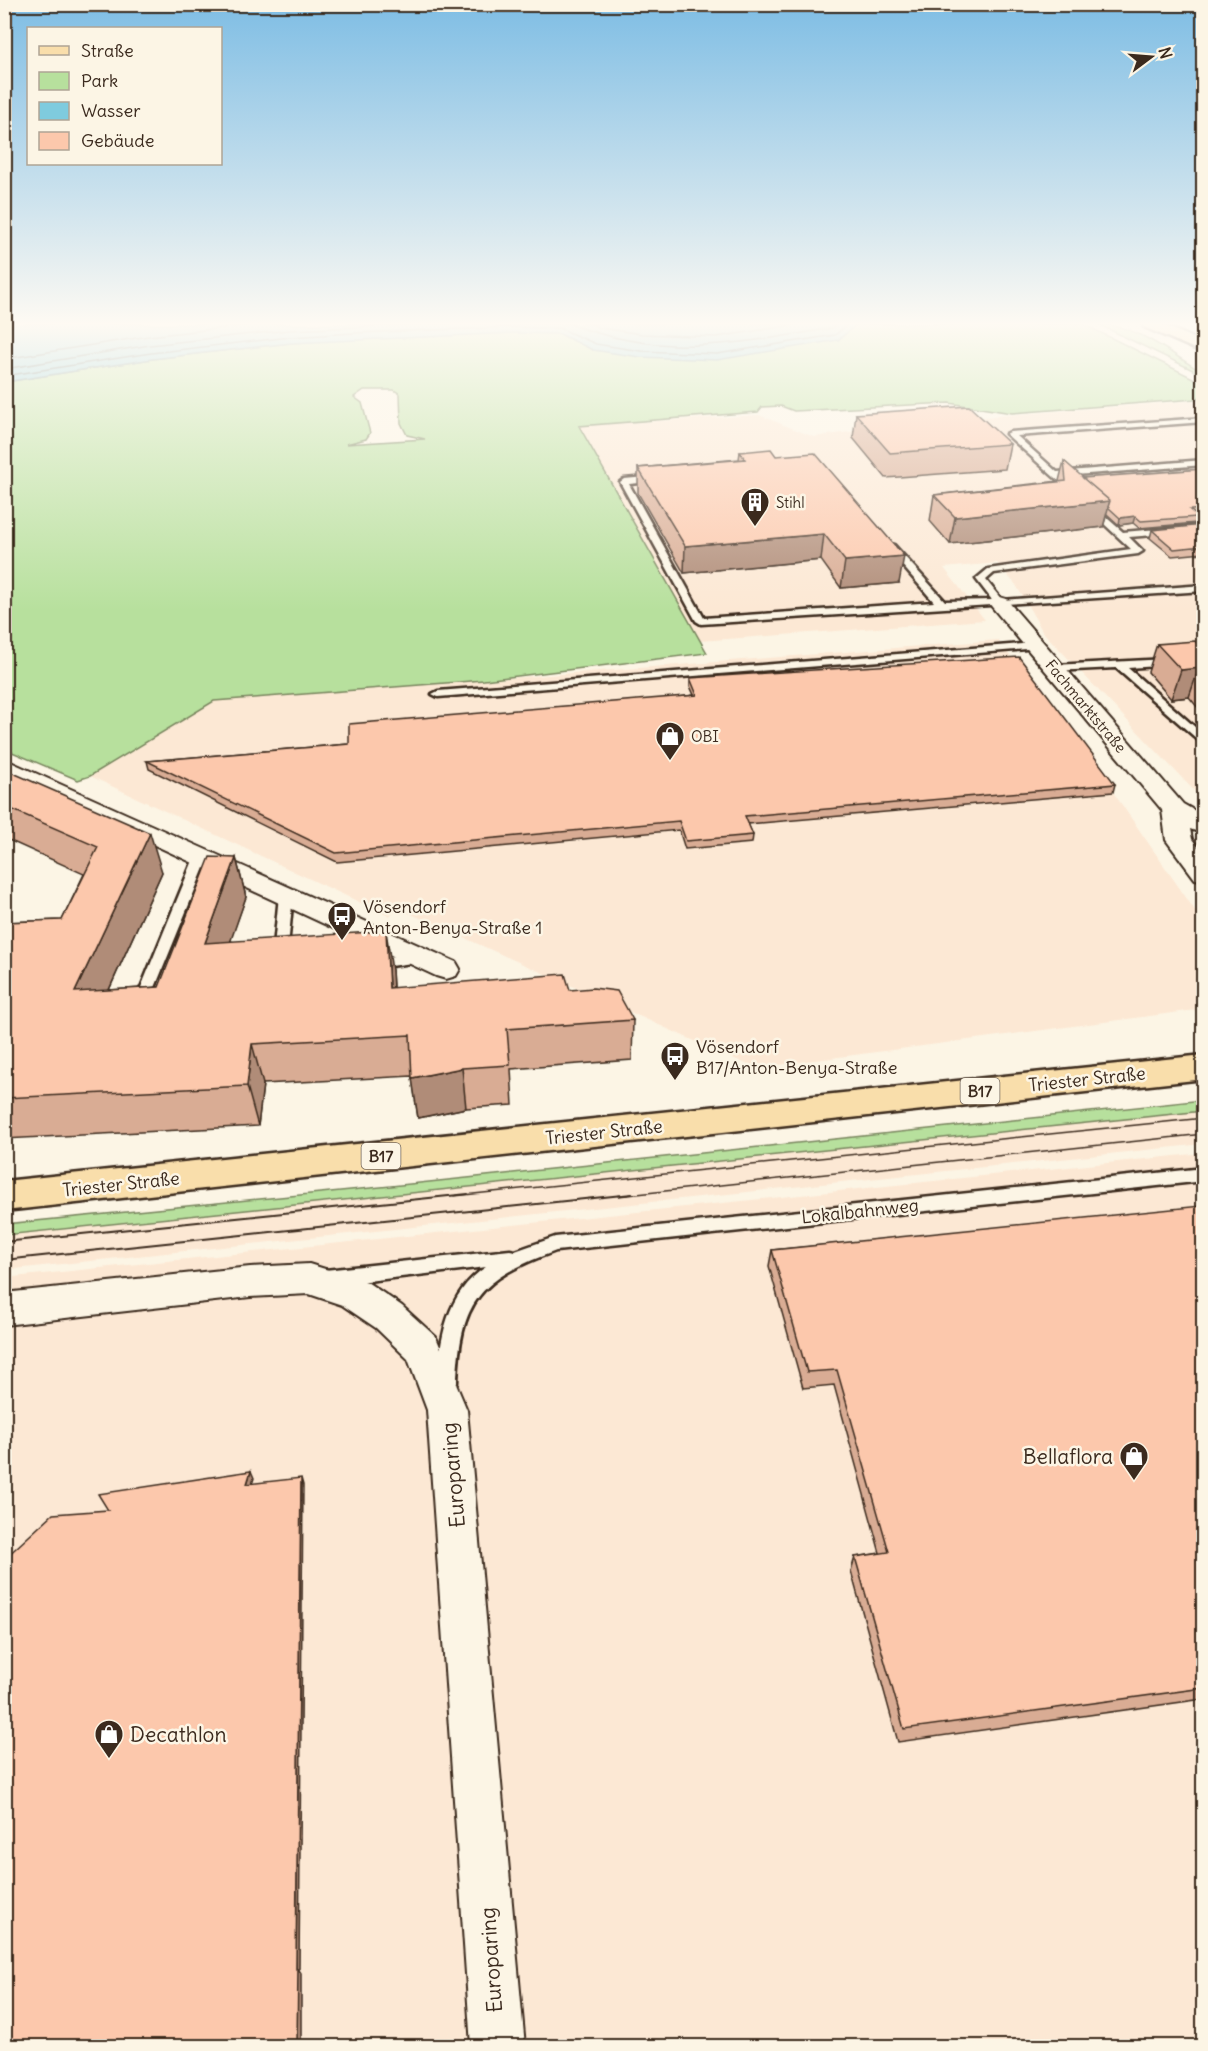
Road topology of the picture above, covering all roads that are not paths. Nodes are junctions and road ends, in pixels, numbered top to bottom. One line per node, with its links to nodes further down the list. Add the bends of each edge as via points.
1 (1203, 420): 3 (lane, via 1010,434)
2 (1203, 462): 3 (lane)
3 (1055, 474): 6 (lane)
4 (669, 478): 10 (lane, via 624,482 701,621)
5 (1203, 528): 6 (lane)
6 (1123, 535): 9 (lane, via 1138,551 991,571 981,579)
7 (887, 543): 10 (lane)
8 (1203, 588): 9 (lane)
9 (999, 603): 10 (lane); 11 (street, Fachmarktstraße)
10 (942, 604)
11 (1035, 646): 14 (street, Fachmarktstraße); 15 (lane)
12 (1203, 660): 13 (lane)
13 (1119, 665): 14 (lane); 16 (lane)
14 (1054, 669): 18 (street, Fachmarktstraße)
15 (438, 694)
16 (1203, 742)
17 (4, 766): 20 (street, via 30,785)
18 (1174, 809): 19 (street, Fachmarktstraße); 21 (street, via 1179,840)
19 (1203, 827)
20 (201, 858): 22 (street); 26 (lane)
21 (1203, 873)
22 (285, 894): 23 (street); 25 (lane)
23 (434, 963): 24 (lane)
24 (356, 965)
25 (279, 974)
26 (136, 1015)
27 (1203, 1067): 29 (main road, Triester Straße / B17)
28 (1203, 1174): 30 (lane, Lokalbahnweg, via 555,1244)
29 (4, 1196)
30 (519, 1256): 31 (lane); 33 (lane, via 488,1273 466,1295 453,1325 447,1361)
31 (309, 1280): 32 (street, Europaring, via 250,1282); 33 (street, Europaring, via 354,1293 423,1349)
32 (4, 1309)
33 (447, 1410): 34 (street, Europaring)
34 (498, 2046)

